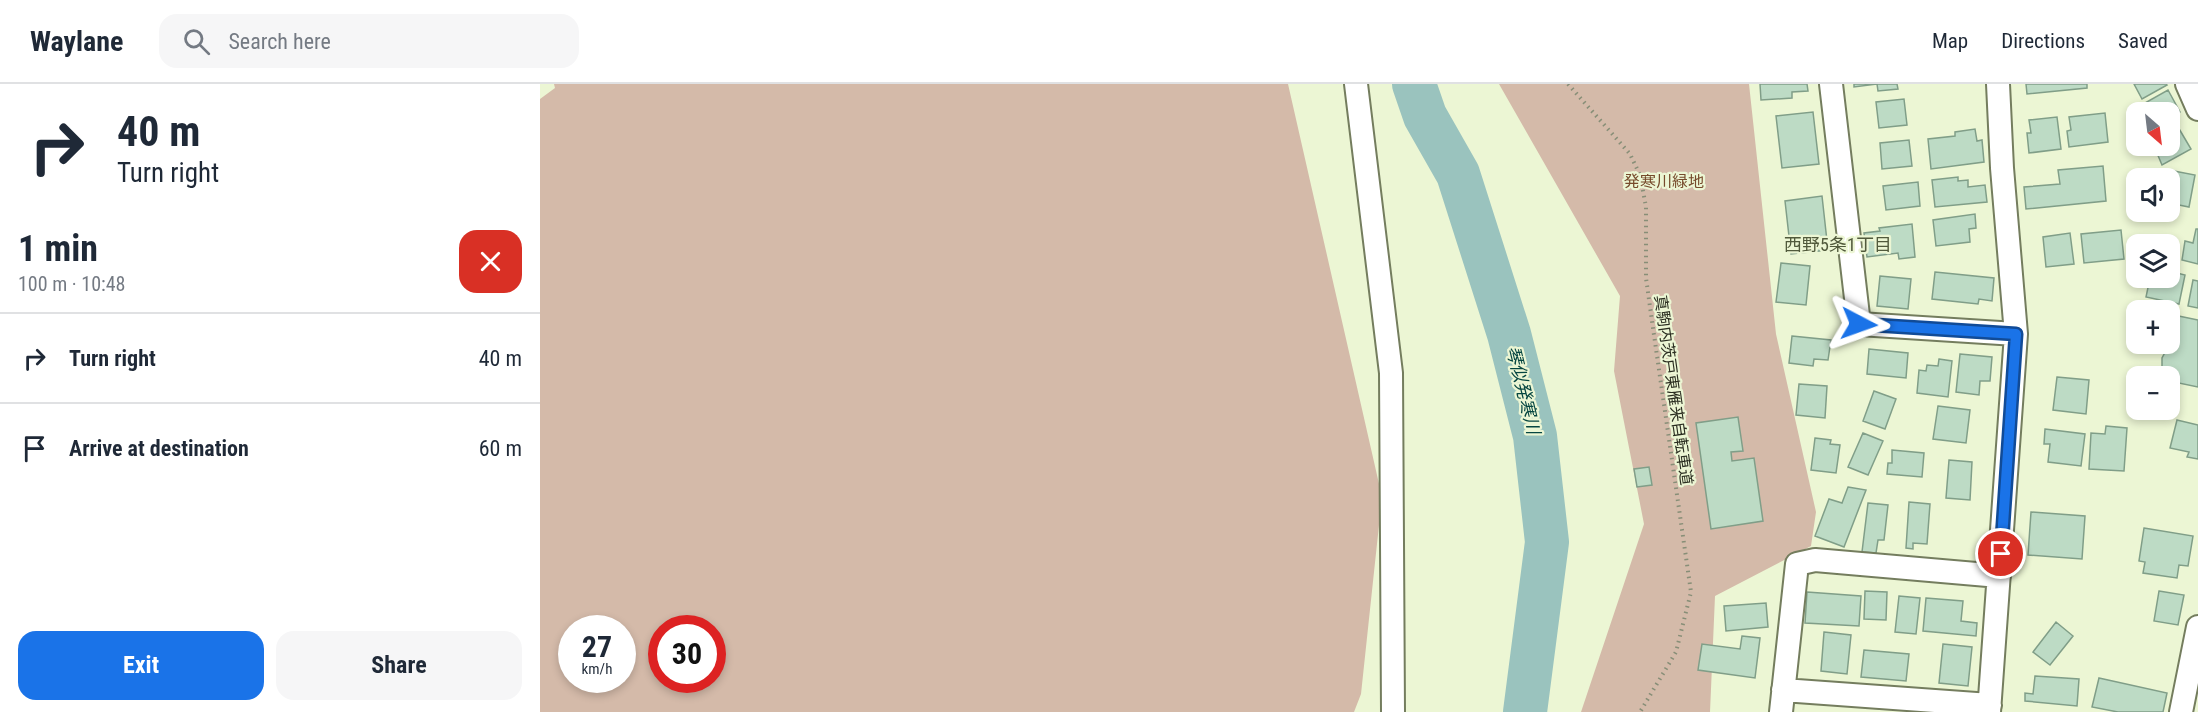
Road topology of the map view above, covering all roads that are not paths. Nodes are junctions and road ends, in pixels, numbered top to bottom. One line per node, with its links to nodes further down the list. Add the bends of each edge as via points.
1 (1356, 84): 11 (street, via 1391,373)
2 (1831, 84): 6 (street, via 1859,324)
3 (1998, 84): 6 (street)
4 (2187, 84): 5 (street)
5 (2198, 108)
6 (2016, 334): 7 (street)
7 (1999, 576): 9 (street, via 1815,560 1797,564); 10 (street)
8 (2197, 632): 12 (street)
9 (1782, 701): 10 (street)
10 (1990, 709)
11 (1393, 712)
12 (2181, 712)

